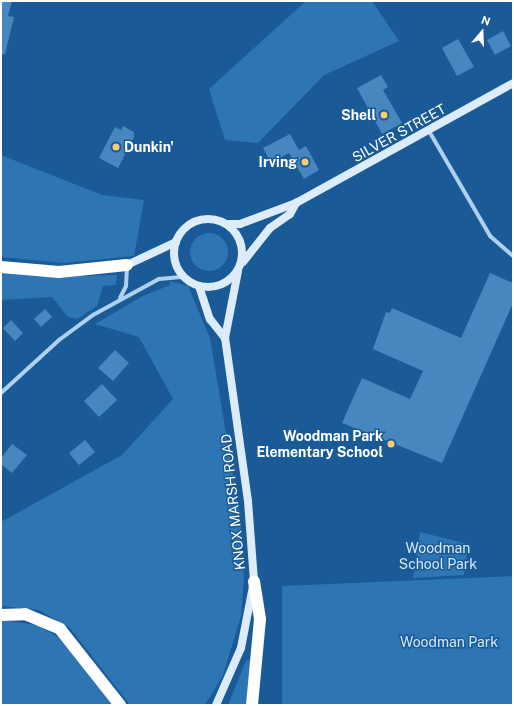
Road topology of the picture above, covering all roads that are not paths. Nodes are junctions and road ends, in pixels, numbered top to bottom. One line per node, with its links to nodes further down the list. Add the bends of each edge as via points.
1 (513, 83): 2 (main road, SILVER STREET)
2 (429, 131): 3 (main road, SILVER STREET); 6 (street, via 490,236)
3 (296, 202): 4 (main road, SILVER STREET, via 240,224); 9 (main road, SILVER STREET, via 290,214 270,228)
4 (228, 224): 5 (main road, via 217,220 200,220 184,228); 9 (main road, via 241,242)
5 (176, 242): 7 (main road); 10 (main road, via 176,264)
6 (513, 256)
7 (127, 265): 8 (highway, via 59,272); 12 (street, via 126,286)
8 (1, 266)
9 (239, 268): 11 (main road, via 225,283); 13 (main road, KNOX MARSH ROAD)
10 (184, 277): 11 (main road); 12 (street, via 160,279)
11 (199, 286): 13 (main road, via 210,319)
12 (120, 298): 14 (street, via 59,340)
13 (225, 338): 15 (main road, KNOX MARSH ROAD, via 248,501)
14 (1, 393)
15 (254, 581): 18 (main road, KNOX MARSH ROAD, via 241,648); 19 (highway, via 260,620)
16 (1, 615): 17 (highway, via 25,614 60,629)
17 (120, 705)
18 (216, 705)
19 (252, 705)

